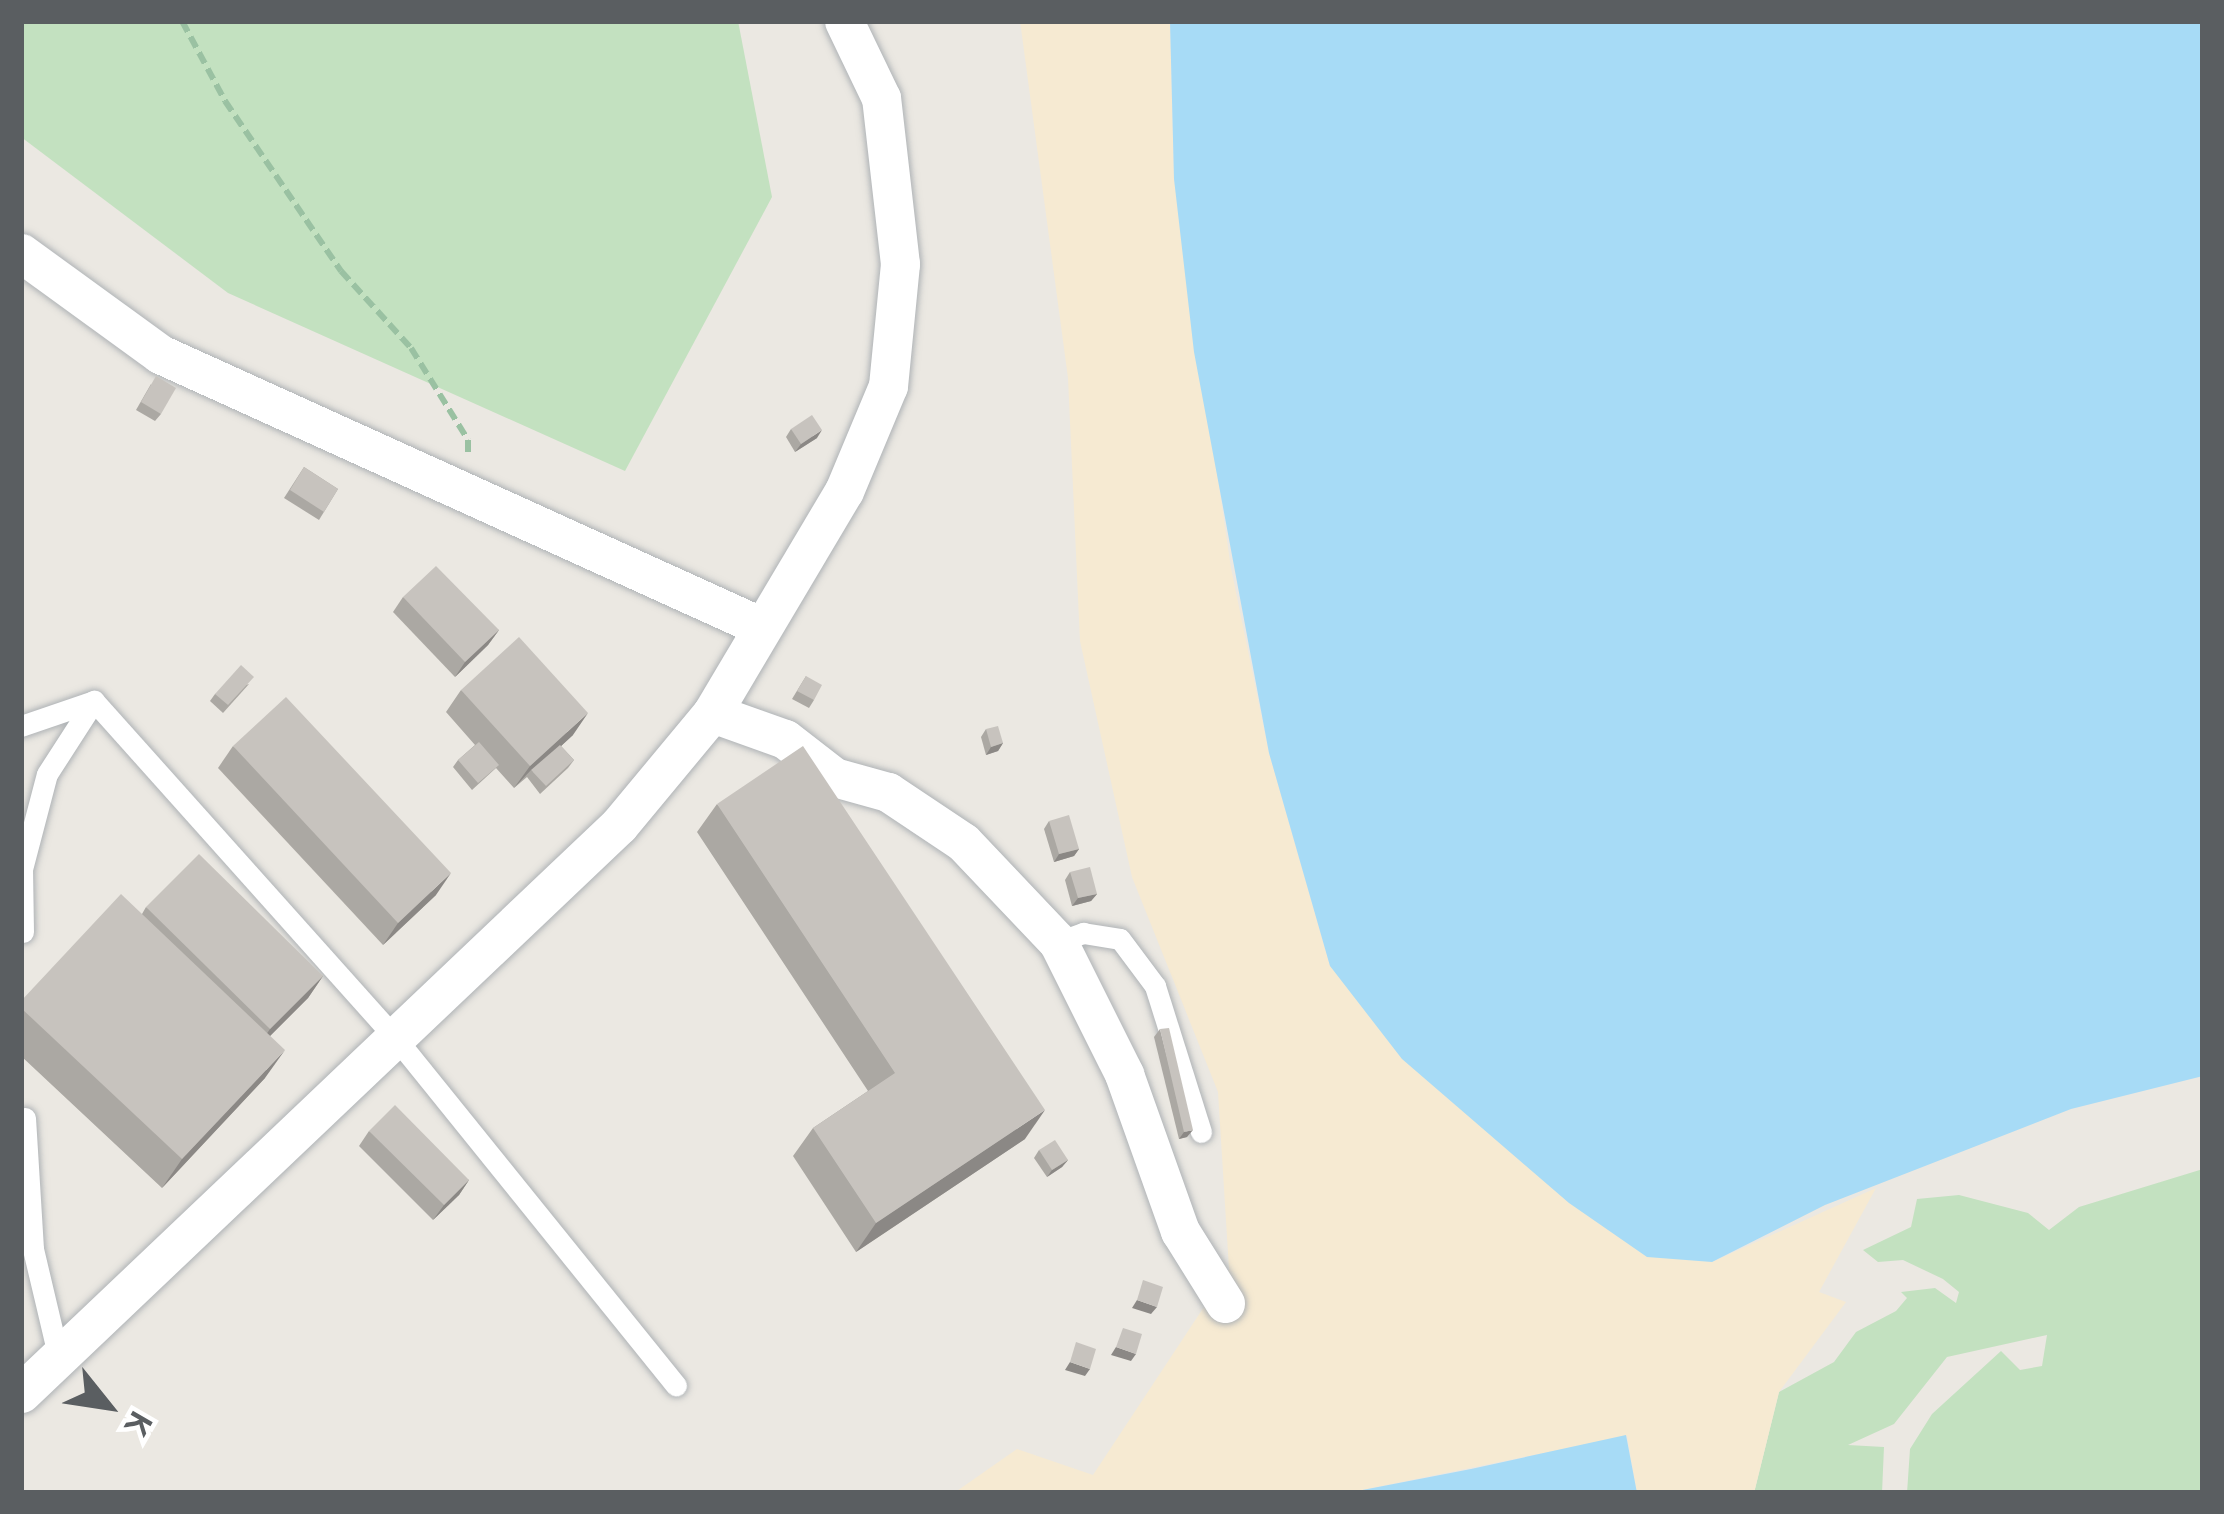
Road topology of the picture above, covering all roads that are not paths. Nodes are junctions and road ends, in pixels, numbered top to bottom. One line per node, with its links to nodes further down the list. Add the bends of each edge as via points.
1 (844, 21): 3 (street, via 881,98 900,264 888,386 844,491)
2 (21, 254): 3 (street, via 160,354)
3 (762, 627): 5 (street)
4 (94, 701): 6 (lane); 7 (lane, via 47,774 22,869); 9 (lane)
5 (712, 713): 8 (street, via 785,739 834,777 888,792 963,842); 9 (street, via 619,825)
6 (21, 726)
7 (23, 932)
8 (1058, 942): 11 (lane, via 1083,933 1120,940 1132,955 1155,986); 12 (street, via 1124,1074 1180,1231)
9 (394, 1036): 13 (street); 14 (lane)
10 (25, 1118): 13 (lane, via 33,1249)
11 (1201, 1132)
12 (1225, 1303)
13 (59, 1359): 15 (street)
14 (676, 1385)
15 (21, 1393)

